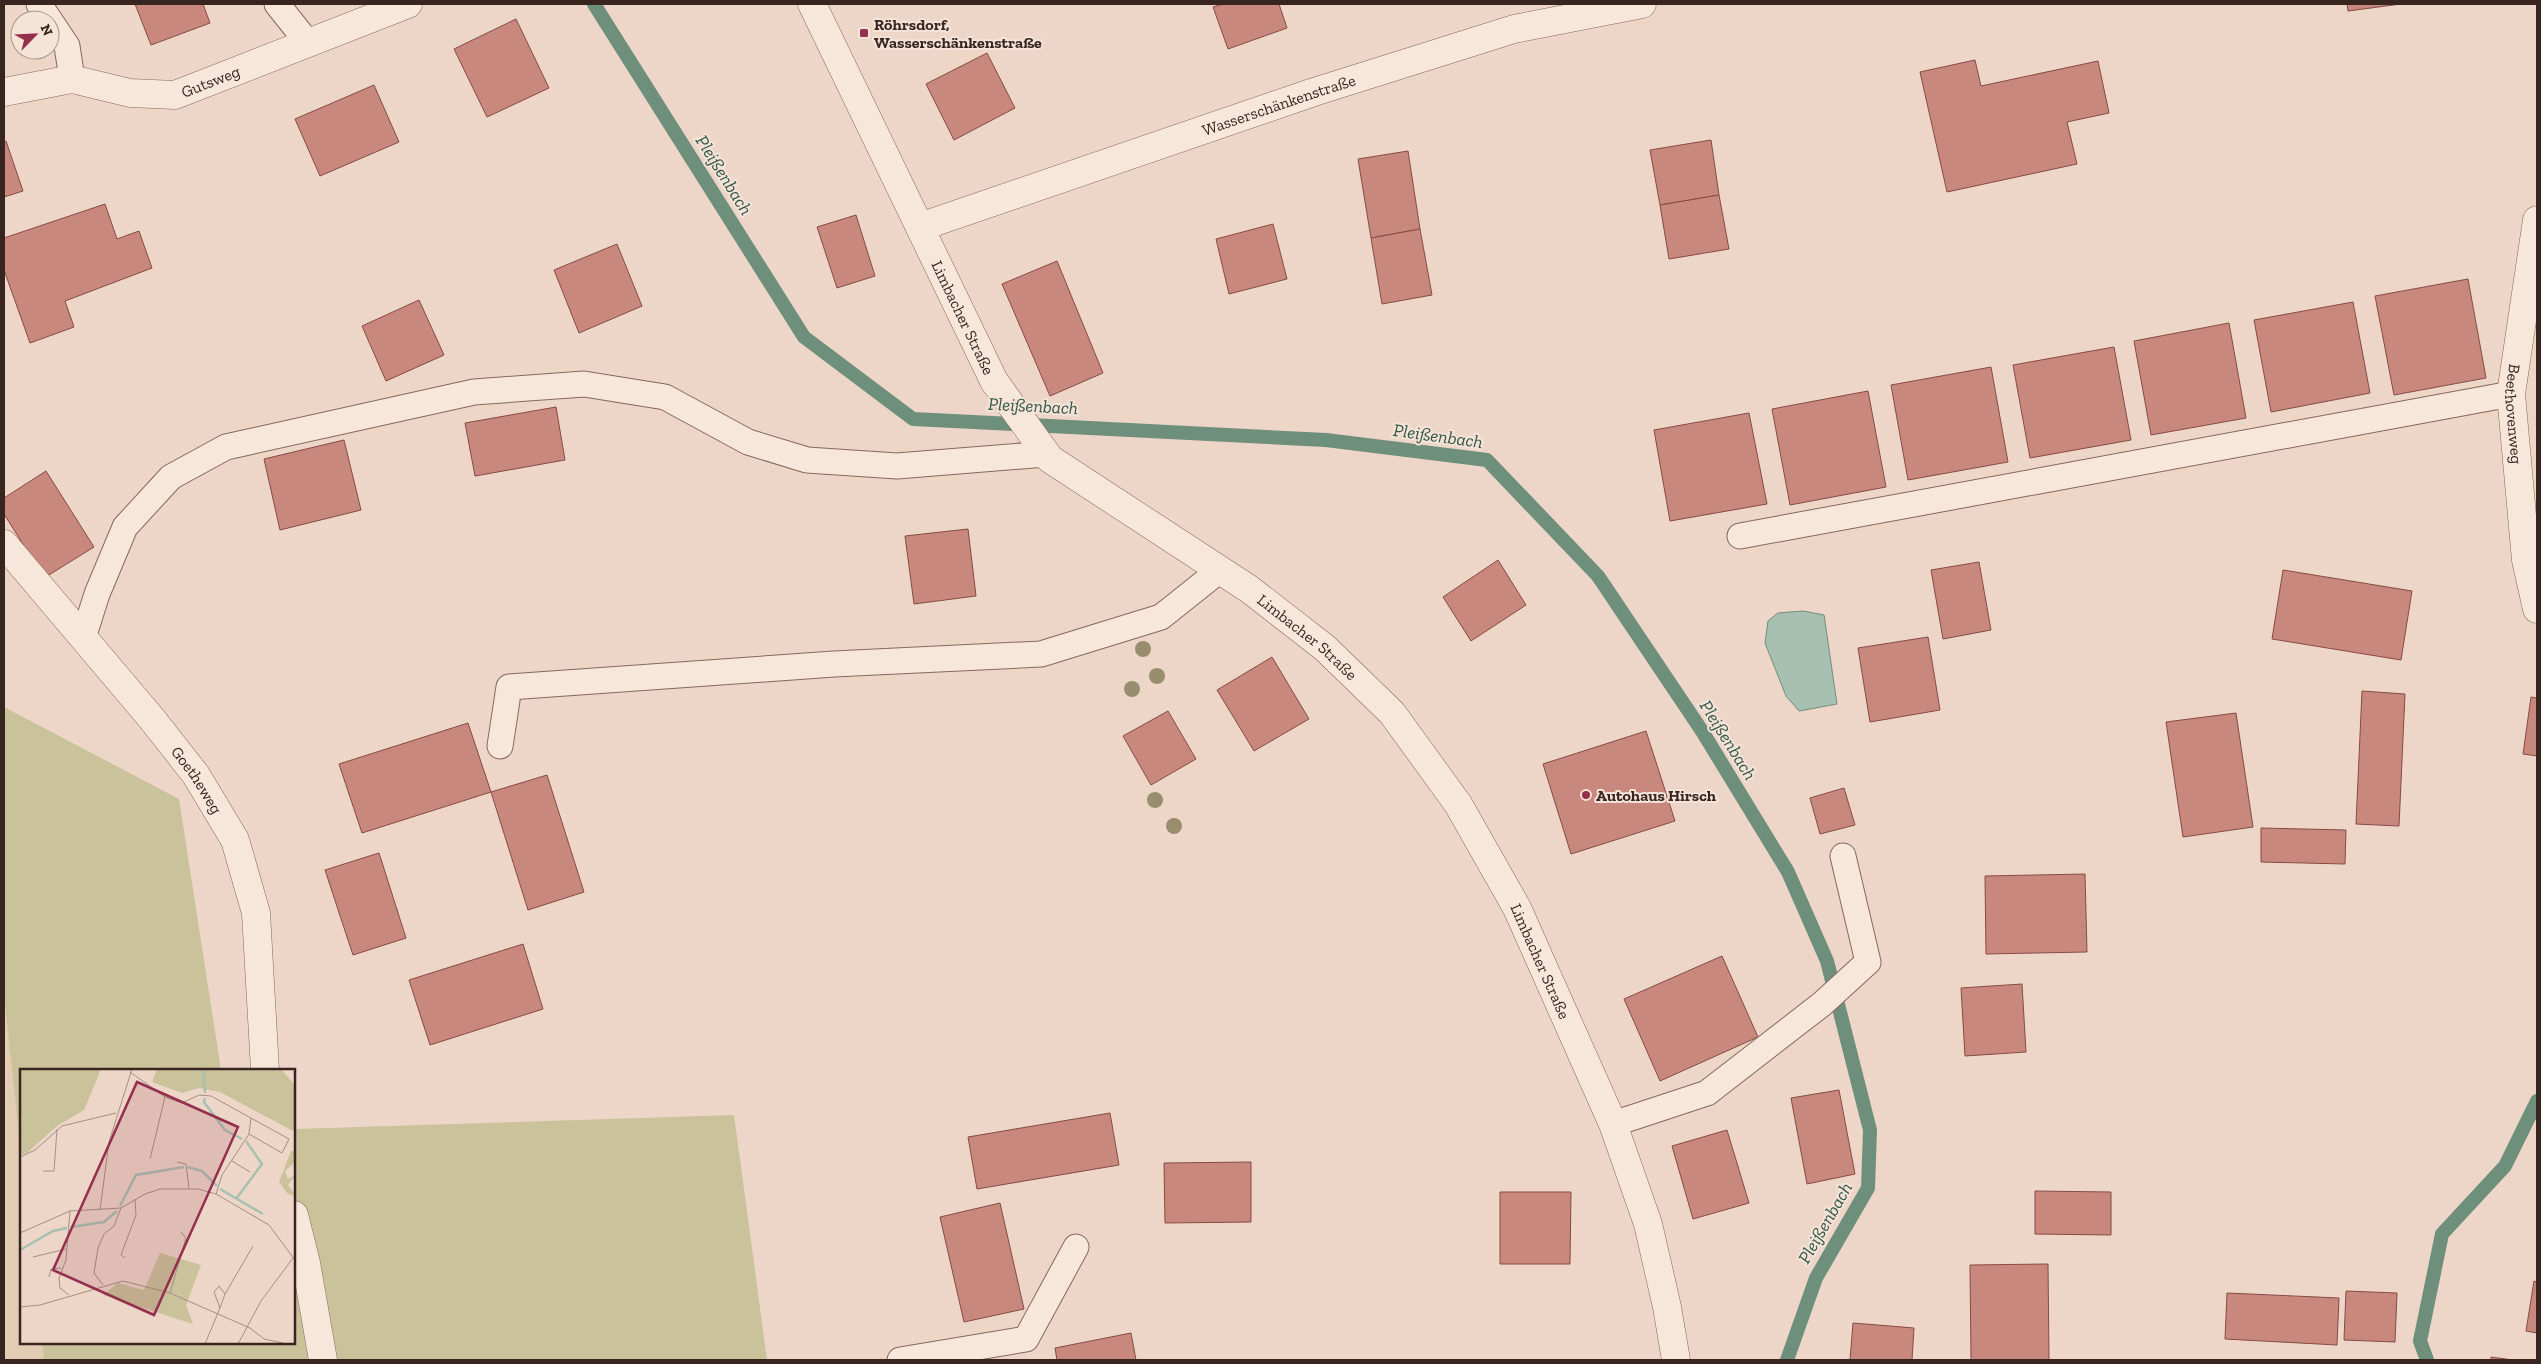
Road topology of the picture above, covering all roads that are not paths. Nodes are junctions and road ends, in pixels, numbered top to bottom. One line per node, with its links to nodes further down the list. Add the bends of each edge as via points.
1 (40, 4): 7 (lane, via 67,46)
2 (277, 4): 6 (lane)
3 (408, 4): 6 (street, Gutsweg)
4 (812, 4): 10 (street, Limbacher Straße)
5 (1642, 4): 10 (street, Wasserschänkenstraße, via 1514,30 1314,92)
6 (308, 43): 7 (street, Gutsweg, via 175,95 130,93)
7 (72, 79): 8 (street, Gutsweg)
8 (4, 92)
9 (2537, 220): 11 (street, Beethovenweg)
10 (920, 228): 12 (street, Limbacher Straße, via 994,382)
11 (2511, 394): 13 (lane); 16 (street, Beethovenweg, via 2526,560)
12 (1048, 456): 15 (street, Limbacher Straße); 17 (lane, via 897,466 807,460 748,442 665,397 584,384 474,392 226,447 171,477 125,527)
13 (1740, 536)
14 (4, 544): 17 (street, Goetheweg)
15 (1220, 570): 18 (lane, via 1161,617 1041,654 834,664 509,687); 21 (street, Limbacher Straße, via 1325,648 1392,713 1458,804 1517,908)
16 (2537, 609)
17 (83, 638): 20 (street, Goetheweg, via 196,775 235,840 256,913)
18 (500, 746)
19 (1843, 856): 21 (lane, via 1868,962 1822,1004 1706,1093)
20 (266, 1069)
21 (1613, 1124): 26 (street, Limbacher Straße, via 1648,1224)
22 (295, 1219): 24 (street)
23 (1076, 1247): 25 (lane, via 1026,1339)
24 (323, 1360)
25 (900, 1360)
26 (1676, 1360)

